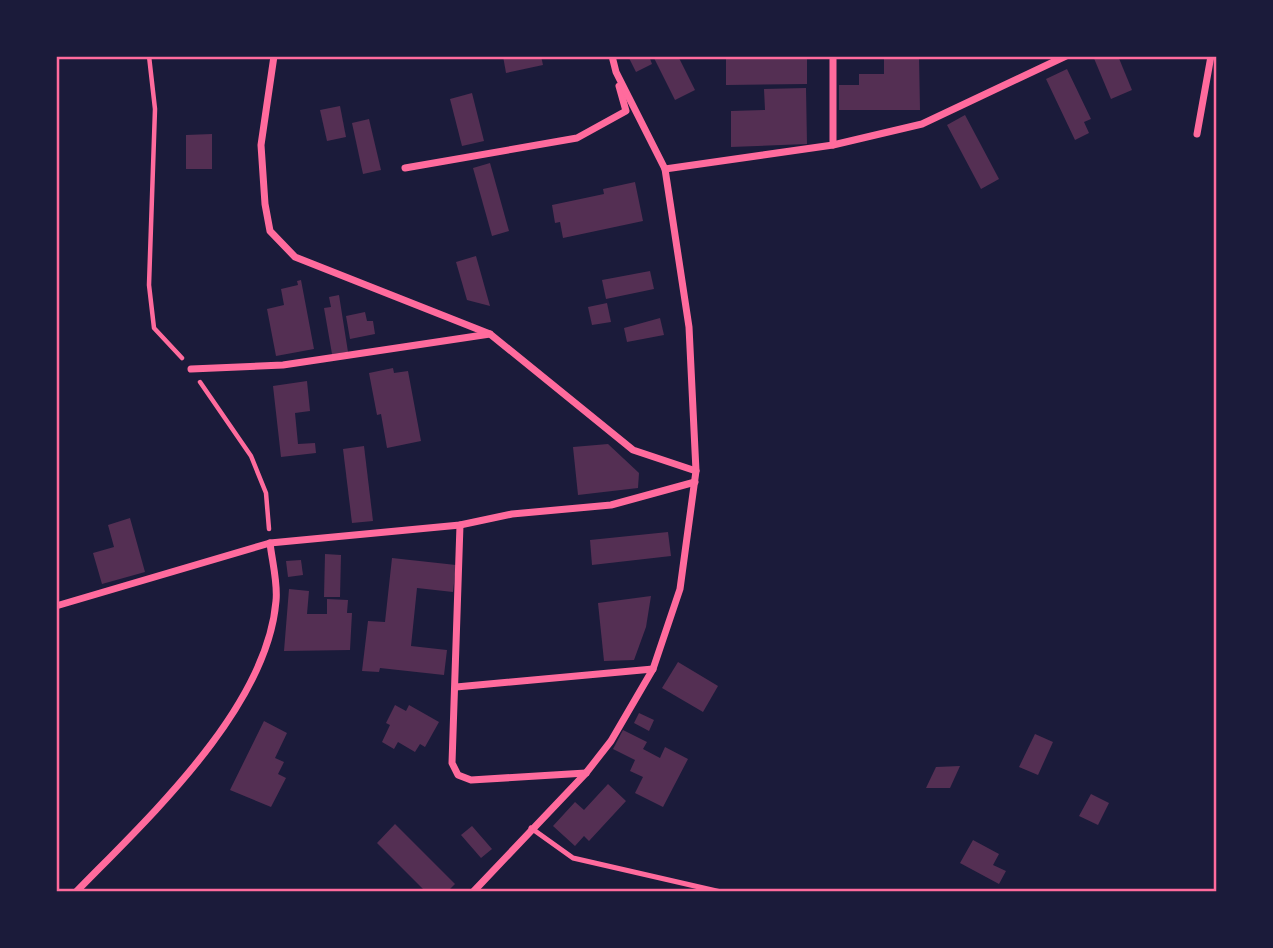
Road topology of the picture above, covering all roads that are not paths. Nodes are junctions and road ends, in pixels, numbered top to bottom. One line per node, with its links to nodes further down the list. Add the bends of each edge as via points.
1 (274, 56): 11 (street, via 261,145 270,230 295,257)
2 (612, 56): 6 (street)
3 (833, 56): 8 (street)
4 (1066, 56): 8 (street, via 922,124)
5 (1210, 56): 7 (street)
6 (616, 72): 9 (street, via 626,111 577,138); 10 (street)
7 (1197, 134)
8 (833, 145): 10 (street)
9 (405, 168)
10 (665, 169): 13 (street, via 689,327)
11 (491, 334): 12 (street, via 283,365); 13 (street, via 633,450)
12 (191, 369)
13 (696, 471): 14 (street)
14 (695, 482): 15 (street, via 611,505 512,514); 18 (street, via 680,589)
15 (460, 525): 16 (street); 19 (street)
16 (270, 543): 17 (street); 22 (street, via 276,601 265,646 244,695 202,757)
17 (56, 606)
18 (653, 669): 19 (street); 20 (street, via 637,701)
19 (456, 687): 20 (street, via 452,763 458,775 471,780)
20 (586, 773): 21 (street)
21 (531, 828): 23 (street); 24 (lane, via 573,858)
22 (76, 892)
23 (473, 892)
24 (721, 892)

